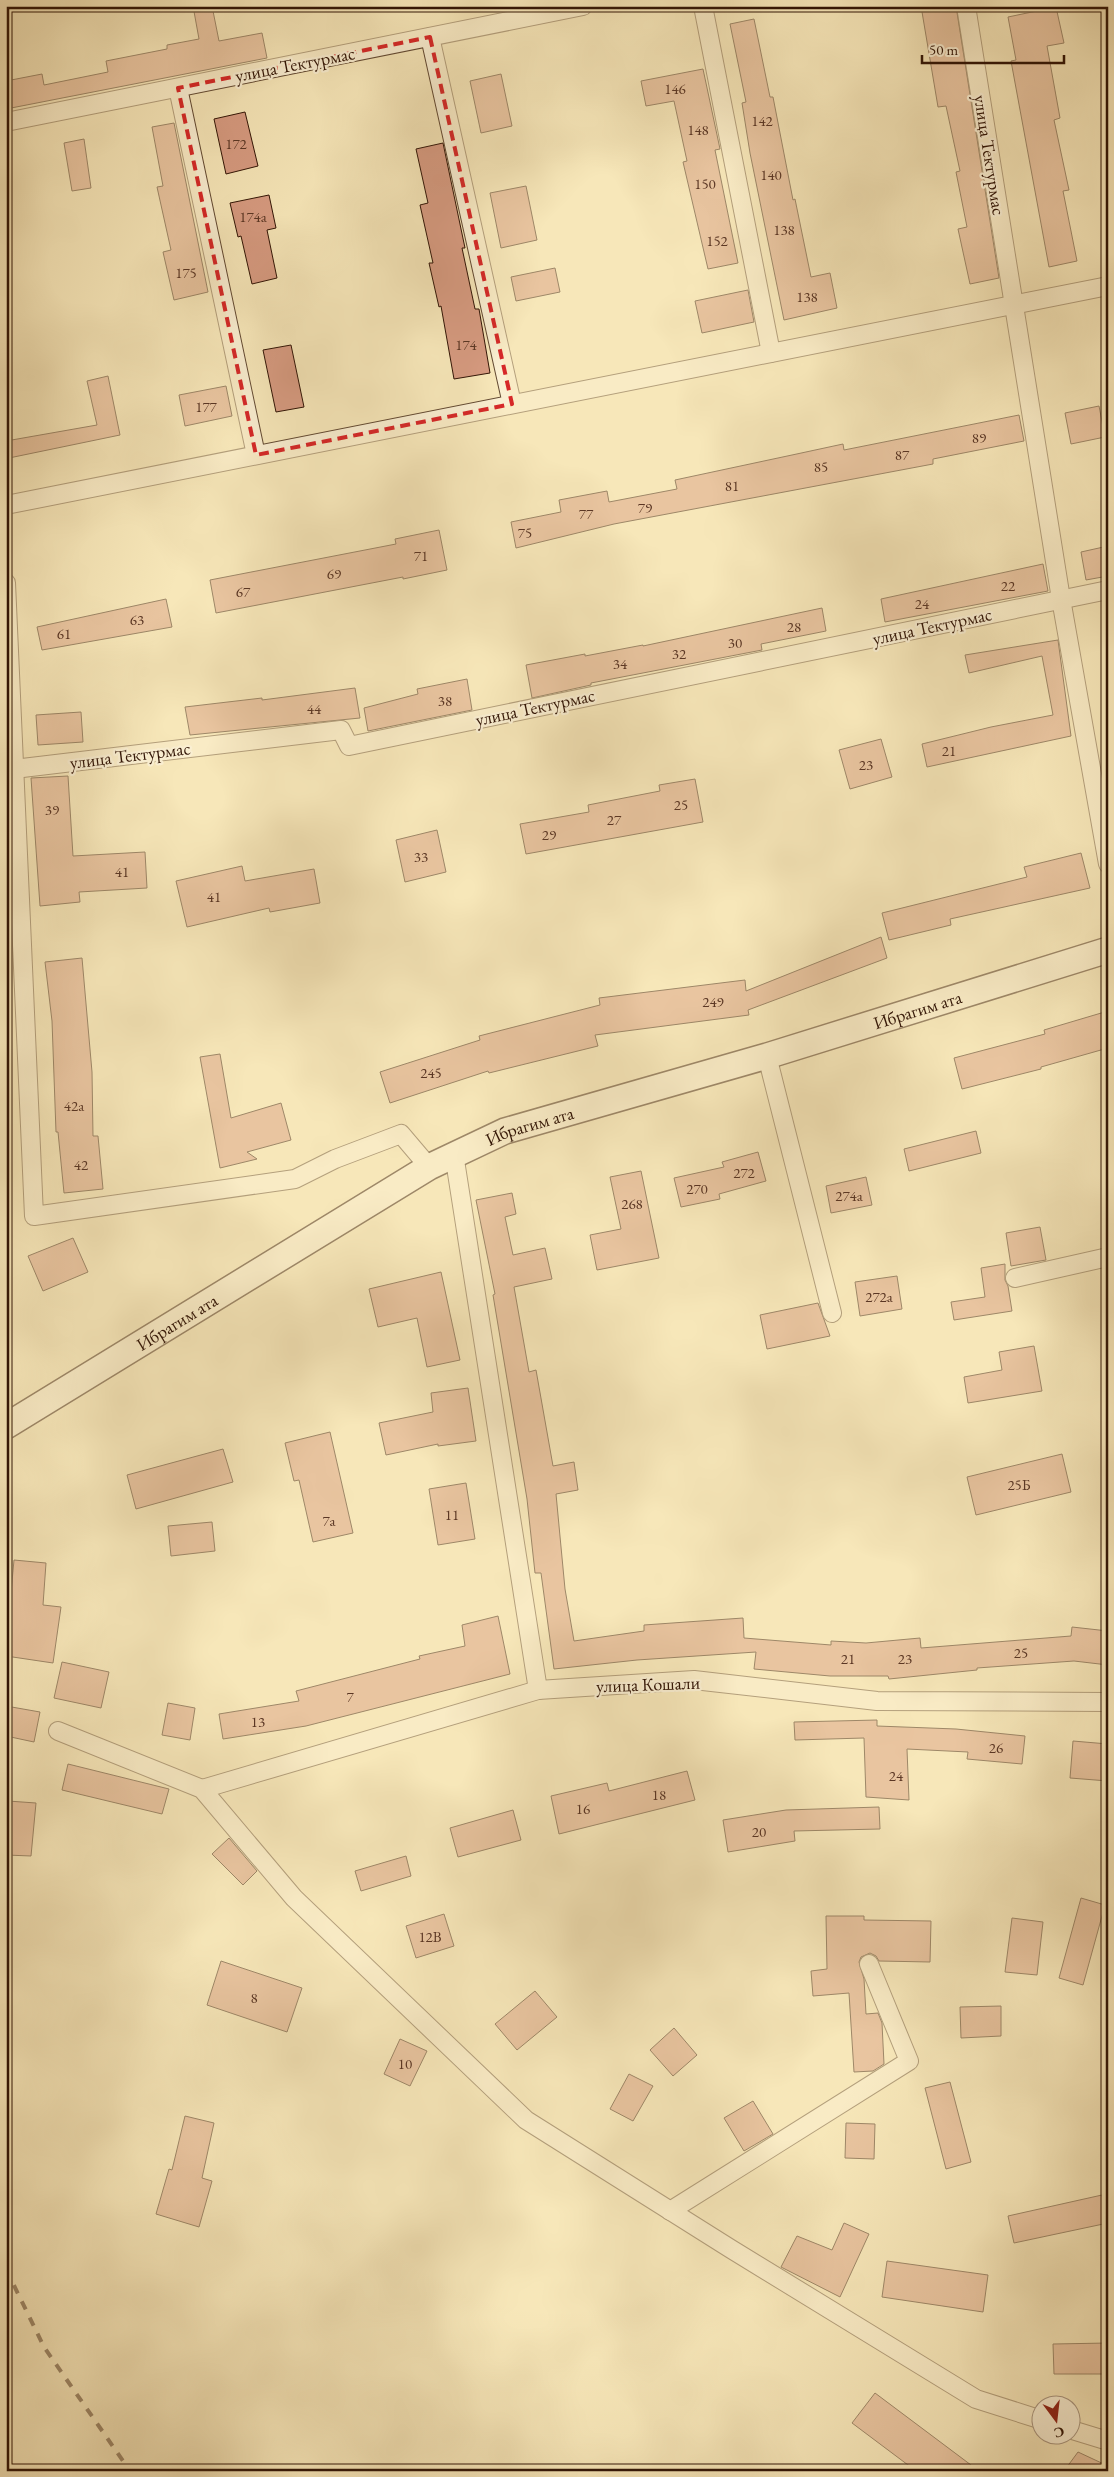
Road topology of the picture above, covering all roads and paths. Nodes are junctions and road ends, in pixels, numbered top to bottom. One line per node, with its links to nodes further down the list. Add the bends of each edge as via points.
1 (583, 6): 4 (street, улица Тектурмас)
2 (703, 6): 9 (street)
3 (966, 6): 8 (street, улица Тектурмас)
4 (430, 37): 5 (street, улица Тектурмас); 10 (street)
5 (178, 88): 6 (street, улица Тектурмас); 11 (street)
6 (6, 122)
7 (1108, 286): 8 (street)
8 (1014, 304): 9 (street); 15 (street, улица Тектурмас)
9 (771, 353): 10 (street)
10 (512, 404): 11 (street)
11 (256, 455): 12 (street)
12 (6, 504)
13 (6, 583): 16 (street)
14 (1108, 590): 15 (street, улица Тектурмас)
15 (1061, 599): 16 (street, улица Тектурмас, via 349,746 341,730); 17 (street, улица Тектурмас)
16 (14, 769): 21 (street, via 34,1216 296,1179 335,1159 400,1134)
17 (1108, 864)
18 (1108, 950): 19 (street, Ибрагим ата)
19 (767, 1056): 20 (street, Ибрагим ата, via 506,1131); 24 (street)
20 (454, 1154): 21 (street, Ибрагим ата); 26 (street)
21 (429, 1167): 25 (street, Ибрагим ата)
22 (1108, 1257): 23 (street)
23 (1015, 1278)
24 (832, 1314)
25 (6, 1426)
26 (538, 1690): 27 (street, улица Кошали, via 694,1680 877,1701); 29 (street, улица Кошали)
27 (1108, 1702)
28 (58, 1731): 29 (street)
29 (202, 1789): 31 (street, via 294,1898 526,2120)
30 (869, 1964): 31 (street, via 909,2060)
31 (670, 2211): 32 (street, via 976,2399)
32 (1032, 2417)
33 (1082, 2433): 34 (street)
34 (1108, 2442)

